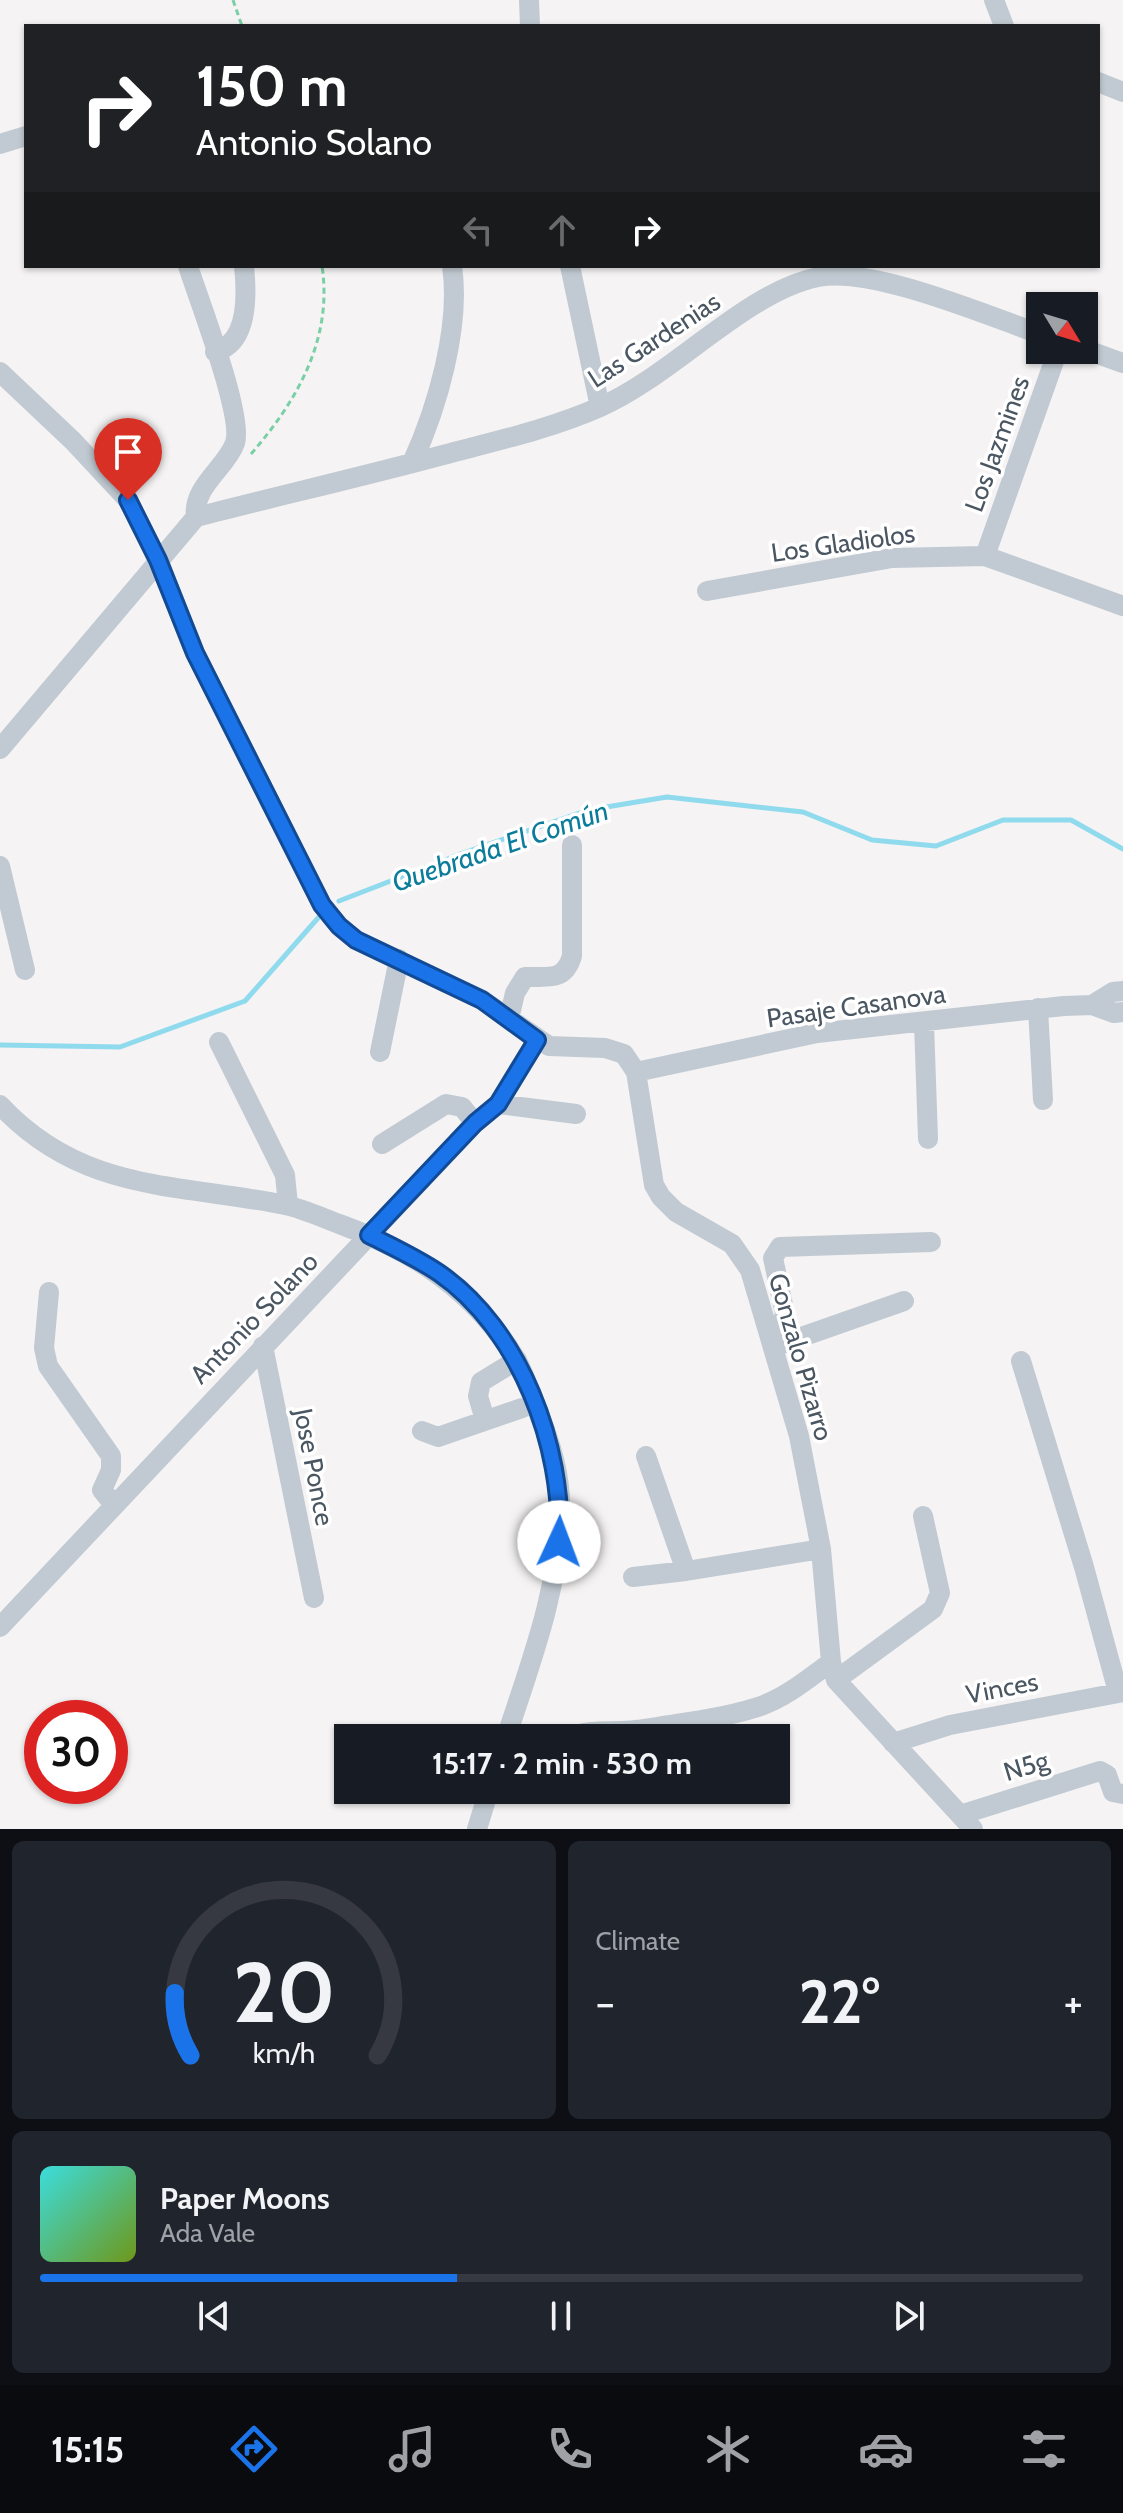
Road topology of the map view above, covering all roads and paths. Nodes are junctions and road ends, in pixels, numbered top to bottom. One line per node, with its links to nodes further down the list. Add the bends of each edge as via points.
1 (233, 0): 4 (path)
2 (529, 0): 5 (street)
3 (994, 0): 6 (street)
4 (241, 24)
5 (530, 24)
6 (1003, 24)
7 (1100, 83): 8 (street)
8 (1123, 92)
9 (24, 137): 10 (street)
10 (0, 144)
11 (189, 268): 18 (street)
12 (244, 268): 18 (street, via 245,311 236,339)
13 (322, 268): 24 (path, via 318,344 306,376)
14 (452, 268): 25 (street, via 453,315 428,427)
15 (570, 268): 23 (street)
16 (819, 271): 17 (street, Las Gardenias, via 873,278); 23 (street, Las Gardenias, via 760,302)
17 (1026, 329)
18 (215, 352): 26 (street, via 236,426 235,443 200,494)
19 (1098, 354): 20 (street)
20 (1123, 363)
21 (1053, 364): 27 (street, Los Jazmines)
22 (0, 372): 28 (street, via 128,500)
23 (600, 407): 25 (street, Las Gardenias, via 530,433)
24 (251, 454)
25 (412, 463): 26 (street, Las Gardenias)
26 (196, 517): 28 (street)
27 (985, 556): 29 (street, Los Gladiolos, via 892,558); 30 (street, Los Gladiolos)
28 (158, 560): 31 (street); 34 (street, via 195,653 322,905 356,940)
29 (707, 591)
30 (1123, 606)
31 (0, 749)
32 (572, 845): 40 (street, via 571,961 562,975 525,977)
33 (0, 866): 35 (street)
34 (399, 959): 40 (street); 44 (street)
35 (25, 970)
36 (1123, 991): 37 (street)
37 (1089, 1005): 38 (street, Pasaje Casanova); 39 (street)
38 (1038, 1008): 41 (street, Pasaje Casanova); 46 (street)
39 (1123, 1012)
40 (509, 1019): 42 (street)
41 (924, 1023): 45 (street, Pasaje Casanova, via 817,1033); 51 (street)
42 (537, 1040): 45 (street, via 561,1048 618,1051); 47 (street, Antonio Solano)
43 (219, 1042): 53 (street, via 285,1175)
44 (380, 1052)
45 (636, 1072): 58 (street, Gonzalo Pizarro, via 654,1185 676,1212 741,1253)
46 (1043, 1100)
47 (498, 1104): 49 (street); 50 (street, Antonio Solano)
48 (0, 1105): 53 (street, via 34,1136 102,1173)
49 (576, 1114)
50 (475, 1123): 52 (street, via 462,1107 446,1104); 54 (street, Antonio Solano)
51 (928, 1139)
52 (382, 1144)
53 (288, 1205): 54 (street)
54 (369, 1235): 59 (street, Antonio Solano); 60 (street, via 441,1274)
55 (931, 1242): 58 (street, via 780,1247 773,1258 785,1314)
56 (49, 1292): 66 (street, via 44,1348 48,1366 111,1456 102,1490)
57 (904, 1301): 58 (street)
58 (770, 1339): 68 (street, Gonzalo Pizarro, via 799,1436)
59 (263, 1346): 66 (street, Antonio Solano); 71 (street, Jose Ponce)
60 (517, 1360): 63 (street, via 481,1382 478,1396); 75 (street, via 545,1428 561,1506 553,1584)
61 (1021, 1361): 74 (street)
62 (522, 1408): 63 (street)
63 (485, 1420): 64 (street, via 438,1437)
64 (422, 1431)
65 (646, 1456): 69 (street)
66 (114, 1505): 72 (street, Antonio Solano)
67 (923, 1516): 73 (street, via 938,1601)
68 (821, 1549): 69 (street); 73 (street, Gonzalo Pizarro)
69 (686, 1571): 70 (street)
70 (633, 1577)
71 (314, 1598)
72 (0, 1627)
73 (834, 1671): 76 (street, via 758,1707); 77 (street)
74 (1121, 1692): 77 (street, Vinces, via 950,1725)
75 (510, 1724)
76 (679, 1724)
77 (893, 1743): 80 (street)
78 (1123, 1794): 80 (street, N5g, via 1113,1792 1100,1771)
79 (485, 1804): 81 (street)
80 (966, 1822)
81 (477, 1829)

